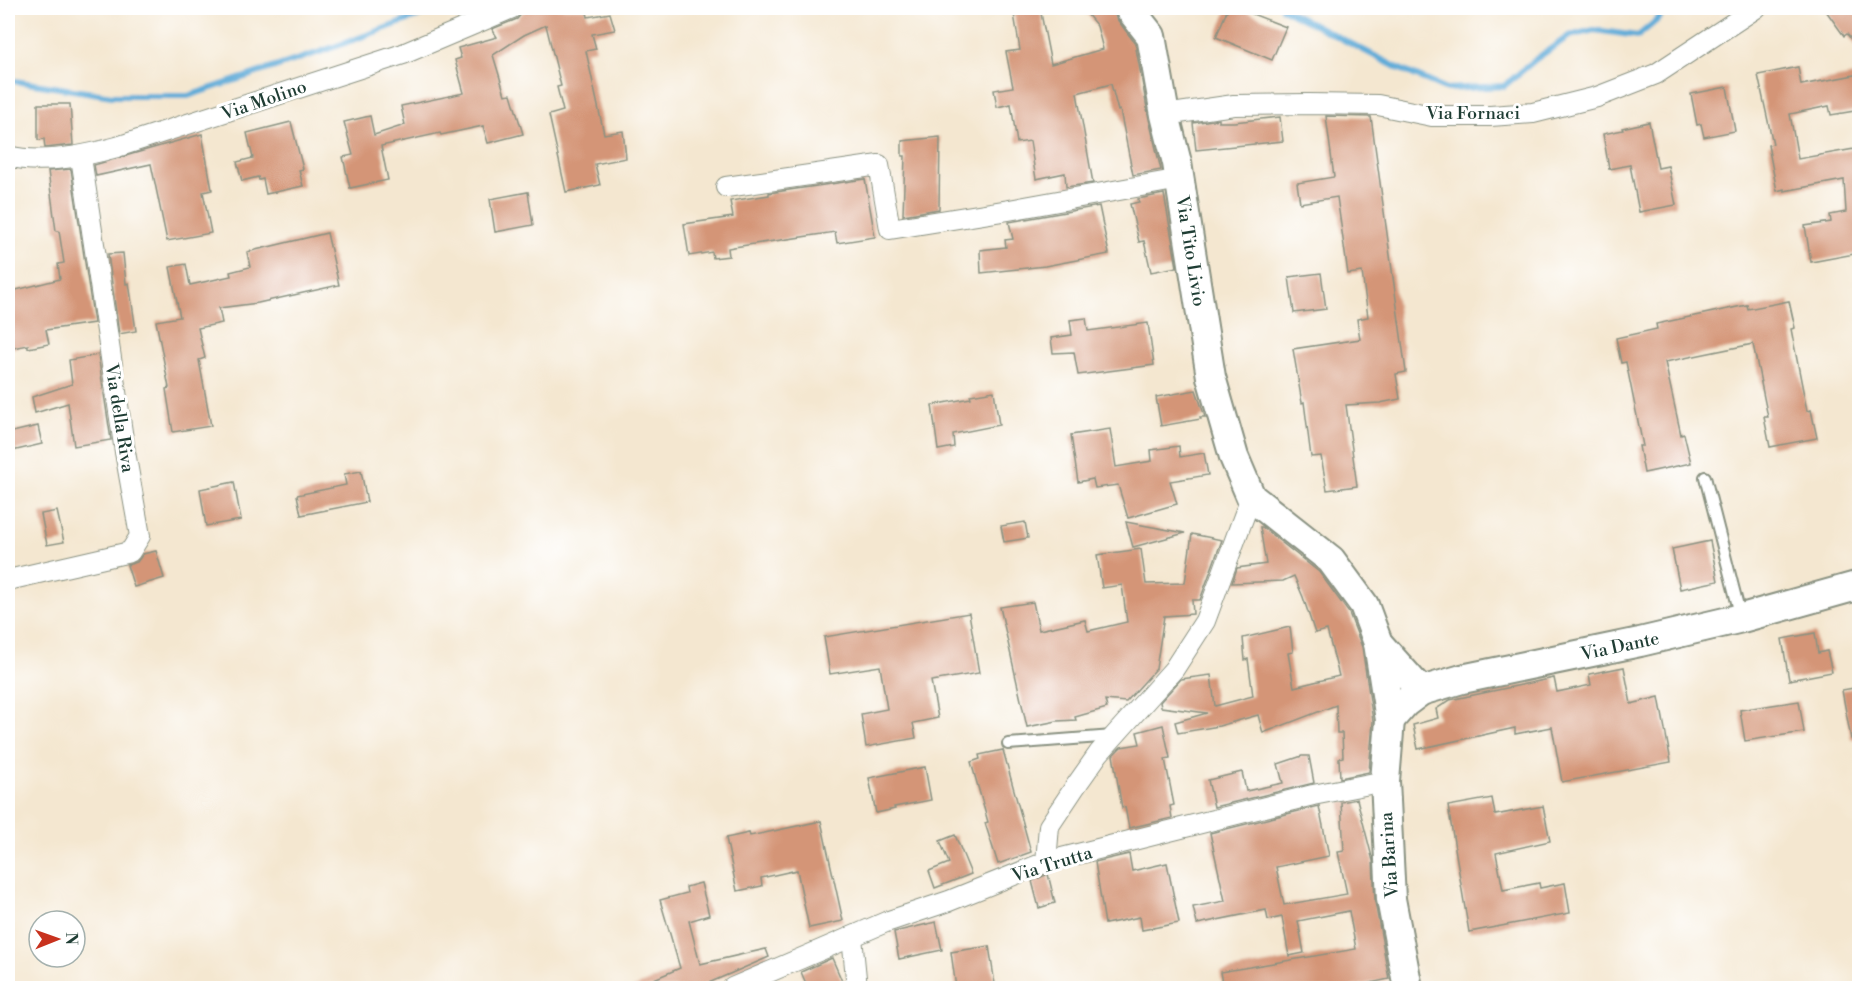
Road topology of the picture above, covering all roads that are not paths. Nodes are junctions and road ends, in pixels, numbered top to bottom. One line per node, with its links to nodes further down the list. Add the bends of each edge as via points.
1 (512, 8): 6 (street, Via Molino, via 403,54)
2 (1129, 8): 4 (street, Via Tito Livio, via 1151,36)
3 (1756, 8): 4 (street, Via Fornaci, via 1656,74 1597,97 1533,112 1432,116 1378,105 1308,104 1234,105)
4 (1165, 115): 7 (street, Via Tito Livio)
5 (8, 156): 6 (street, Via Molino)
6 (81, 157): 11 (street, Via della Riva, via 140,536 130,552)
7 (1180, 179): 8 (street, via 890,229 879,165); 10 (street, Via Tito Livio, via 1211,377 1234,457)
8 (726, 188)
9 (1705, 477): 13 (lane)
10 (1251, 497): 14 (street, Via Tito Livio, via 1331,560 1364,605); 17 (street, via 1205,621 1174,669)
11 (8, 580)
12 (1860, 585): 13 (street, Via Dante)
13 (1742, 618): 15 (street, Via Dante)
14 (1378, 643): 15 (street, Via Tito Livio); 16 (street, Via Tito Livio)
15 (1421, 691): 16 (street, Via Dante)
16 (1390, 720): 19 (street, Via Barina)
17 (1114, 736): 18 (lane); 20 (street, via 1049,826)
18 (1008, 744)
19 (1385, 781): 20 (street, Via Trutta, via 1313,795); 24 (street, Via Barina, via 1391,899)
20 (1046, 862): 21 (street, Via Trutta)
21 (852, 937): 22 (street, Via Trutta); 23 (street)
22 (732, 988)
23 (857, 988)
24 (1408, 988)

